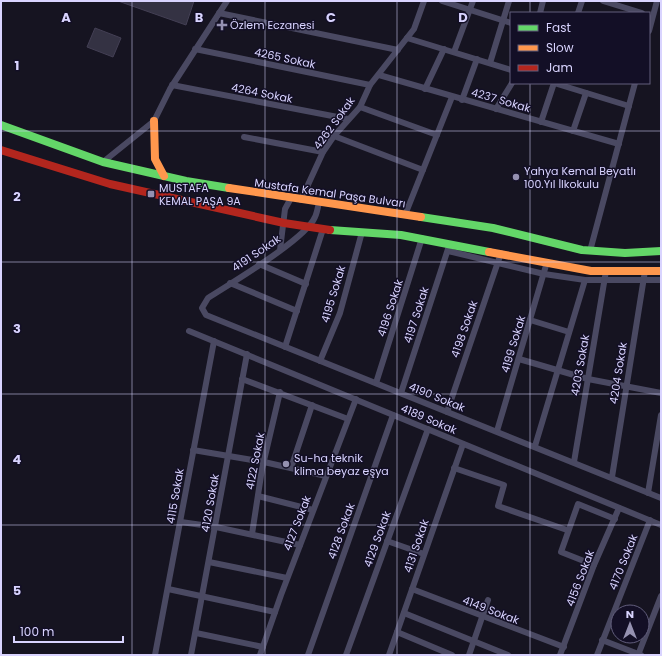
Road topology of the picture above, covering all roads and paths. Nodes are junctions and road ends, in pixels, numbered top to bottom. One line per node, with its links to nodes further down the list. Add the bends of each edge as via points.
1 (227, 1): 16 (street)
2 (424, 1): 20 (street, 4262 Sokak, via 414,29)
3 (442, 1): 11 (street)
4 (473, 1): 11 (street)
5 (509, 1): 18 (street)
6 (543, 1): 12 (street)
7 (582, 1): 13 (street)
8 (603, 1): 10 (street)
9 (657, 1): 17 (street)
10 (620, 6): 14 (street); 15 (street)
11 (470, 10): 18 (street); 24 (street)
12 (540, 12)
13 (578, 12)
14 (618, 12)
15 (639, 12)
16 (219, 13): 21 (street); 23 (street)
17 (651, 16)
18 (503, 20): 19 (street); 26 (street)
19 (510, 23)
20 (407, 38): 22 (street); 23 (street, 4262 Sokak)
21 (195, 49): 33 (street); 34 (street, 4265 Sokak)
22 (444, 49): 24 (street); 35 (street)
23 (398, 50): 28 (street, 4262 Sokak)
24 (454, 52): 25 (street)
25 (477, 59): 26 (street); 38 (street)
26 (490, 63): 27 (street)
27 (510, 70)
28 (379, 75): 34 (street, 4262 Sokak); 35 (street, 4237 Sokak)
29 (511, 84): 41 (street)
30 (554, 84): 44 (street)
31 (557, 84): 36 (street)
32 (635, 84): 39 (street)
33 (172, 85): 42 (street, 4264 Sokak); 43 (street)
34 (370, 85): 40 (street, 4262 Sokak)
35 (425, 89): 37 (street, 4237 Sokak)
36 (586, 93): 39 (street); 46 (street)
37 (452, 97): 38 (street, 4237 Sokak); 47 (street)
38 (462, 100): 41 (street, 4237 Sokak)
39 (629, 106): 50 (street)
40 (360, 107): 42 (street, 4262 Sokak); 47 (street)
41 (496, 109): 44 (street, 4237 Sokak)
42 (348, 119): 48 (street, 4262 Sokak)
43 (154, 121): 53 (street); 55 (main road, via 155,159)
44 (541, 122): 46 (street, 4237 Sokak)
45 (1, 125): 53 (main road, Mustafa Kemal Paşa Bulvarı)
46 (573, 131): 50 (street, 4237 Sokak)
47 (437, 134): 54 (street)
48 (334, 136): 52 (street, 4262 Sokak); 54 (street)
49 (244, 137): 52 (street)
50 (619, 144): 67 (street)
51 (1, 150): 60 (main road, via 110,184)
52 (324, 152): 57 (street, 4262 Sokak)
53 (103, 162): 55 (main road, Mustafa Kemal Paşa Bulvarı)
54 (423, 170): 59 (street)
55 (164, 176): 56 (main road, Mustafa Kemal Paşa Bulvarı)
56 (291, 198): 57 (main road, Mustafa Kemal Paşa Bulvarı); 60 (street, via 285,209)
57 (301, 200): 58 (main road, Mustafa Kemal Paşa Bulvarı)
58 (319, 202): 59 (main road, Mustafa Kemal Paşa Bulvarı); 61 (street, 4191 Sokak, via 315,218)
59 (405, 215): 67 (main road, Mustafa Kemal Paşa Bulvarı, via 493,228)
60 (284, 223): 61 (main road); 66 (street)
61 (308, 227): 62 (main road); 66 (street, 4191 Sokak)
62 (323, 229): 63 (main road); 82 (street)
63 (362, 232): 64 (main road); 92 (street, 4195 Sokak, via 340,313)
64 (422, 238): 65 (main road); 96 (street, 4196 Sokak)
65 (449, 248): 69 (main road); 71 (street); 99 (street, 4197 Sokak)
66 (280, 250): 72 (street, 4191 Sokak)
67 (590, 251): 68 (main road, Mustafa Kemal Paşa Bulvarı)
68 (661, 251)
69 (500, 253): 70 (main road); 71 (street, 4198 Sokak)
70 (547, 262): 73 (main road, via 591,271); 76 (street, 4199 Sokak)
71 (497, 263): 76 (street); 103 (street, 4198 Sokak)
72 (259, 264): 81 (street, 4191 Sokak); 82 (street)
73 (606, 271): 74 (main road); 78 (street, 4203 Sokak)
74 (645, 271): 75 (main road); 79 (street, 4204 Sokak)
75 (661, 271)
76 (544, 274): 77 (street); 85 (street, 4199 Sokak)
77 (586, 280): 78 (street); 87 (street)
78 (604, 280): 79 (street); 95 (street, 4203 Sokak)
79 (644, 280): 80 (street); 97 (street, 4204 Sokak)
80 (661, 280)
81 (230, 283): 83 (street); 84 (street, 4191 Sokak, via 208,298 202,308)
82 (306, 284): 83 (street)
83 (297, 311): 89 (street)
84 (206, 315): 89 (street, 4190 Sokak)
85 (530, 320): 87 (street); 91 (street, 4199 Sokak)
86 (189, 331): 88 (street, 4189 Sokak)
87 (569, 332): 93 (street)
88 (214, 341): 90 (street, 4189 Sokak); 111 (street, 4115 Sokak)
89 (285, 347): 92 (street, 4190 Sokak)
90 (246, 354): 94 (street, 4120 Sokak); 101 (street, 4189 Sokak)
91 (519, 359): 93 (street); 108 (street, 4199 Sokak)
92 (320, 361): 96 (street, 4190 Sokak)
93 (557, 370): 95 (street); 110 (street)
94 (242, 379): 98 (street); 112 (street, 4120 Sokak)
95 (588, 379): 97 (street); 114 (street, 4203 Sokak)
96 (376, 383): 99 (street, 4190 Sokak)
97 (626, 385): 100 (street); 118 (street, 4204 Sokak)
98 (280, 392): 102 (street); 113 (street, 4122 Sokak)
99 (401, 393): 103 (street, 4190 Sokak)
100 (661, 393)
101 (356, 399): 104 (street, 4189 Sokak); 106 (street, 4127 Sokak)
102 (312, 405): 106 (street); 115 (street)
103 (448, 412): 108 (street, 4190 Sokak)
104 (393, 415): 107 (street, 4189 Sokak); 154 (street, 4128 Sokak)
105 (661, 415): 119 (street)
106 (348, 419): 117 (street, 4127 Sokak)
107 (428, 429): 109 (street, 4189 Sokak); 131 (street, 4129 Sokak)
108 (497, 431): 110 (street, 4190 Sokak)
109 (463, 444): 116 (street, 4131 Sokak); 122 (street, 4189 Sokak)
110 (535, 446): 114 (street, 4190 Sokak)
111 (193, 450): 112 (street); 126 (street, 4115 Sokak)
112 (229, 456): 113 (street); 128 (street, 4120 Sokak)
113 (264, 462): 115 (street); 120 (street, 4122 Sokak)
114 (574, 462): 118 (street, 4190 Sokak)
115 (291, 468): 117 (street)
116 (454, 468): 129 (street, via 504,486 498,506); 133 (street, 4131 Sokak)
117 (326, 476): 123 (street, 4127 Sokak)
118 (612, 477): 119 (street, 4190 Sokak)
119 (648, 493): 121 (street, 4190 Sokak)
120 (258, 496): 123 (street); 130 (street, 4122 Sokak)
121 (661, 498)
122 (620, 508): 124 (street, 4156 Sokak); 125 (street, 4189 Sokak)
123 (313, 510): 132 (street, 4127 Sokak)
124 (615, 519): 129 (street, via 578,504); 135 (street, 4156 Sokak)
125 (650, 520): 127 (street, 4189 Sokak); 147 (street, 4170 Sokak)
126 (181, 522): 128 (street); 137 (street, 4115 Sokak)
127 (661, 525)
128 (216, 527): 130 (street); 134 (street, 4120 Sokak)
129 (567, 530): 135 (street, via 561,552)
130 (252, 534): 132 (street)
131 (387, 541): 133 (street); 155 (street, 4129 Sokak)
132 (300, 544): 136 (street, 4127 Sokak)
133 (424, 554): 138 (street, 4131 Sokak)
134 (209, 562): 136 (street); 140 (street, 4120 Sokak)
135 (594, 565): 150 (street, 4156 Sokak)
136 (287, 578): 142 (street, 4127 Sokak)
137 (168, 589): 140 (street); 151 (street, 4115 Sokak)
138 (412, 589): 143 (street, 4131 Sokak); 144 (street, 4149 Sokak)
139 (661, 596): 162 (street)
140 (202, 597): 142 (street); 146 (street, 4120 Sokak)
141 (488, 600): 144 (street)
142 (275, 612): 149 (street, 4127 Sokak)
143 (404, 612): 145 (street, 4131 Sokak); 148 (street)
144 (481, 617): 148 (street); 150 (street, 4149 Sokak)
145 (397, 632): 156 (street, 4131 Sokak); 157 (street)
146 (196, 633): 149 (street); 152 (street, 4120 Sokak)
147 (602, 640): 161 (street, 4170 Sokak); 162 (street)
148 (474, 642): 158 (street); 159 (street)
149 (263, 647): 153 (street, 4127 Sokak)
150 (564, 647): 160 (street, 4156 Sokak)
151 (156, 655)
152 (191, 655)
153 (260, 655)
154 (308, 655)
155 (346, 655)
156 (389, 655)
157 (452, 655)
158 (469, 655)
159 (508, 655)
160 (560, 655)
161 (596, 655)
162 (639, 655)

